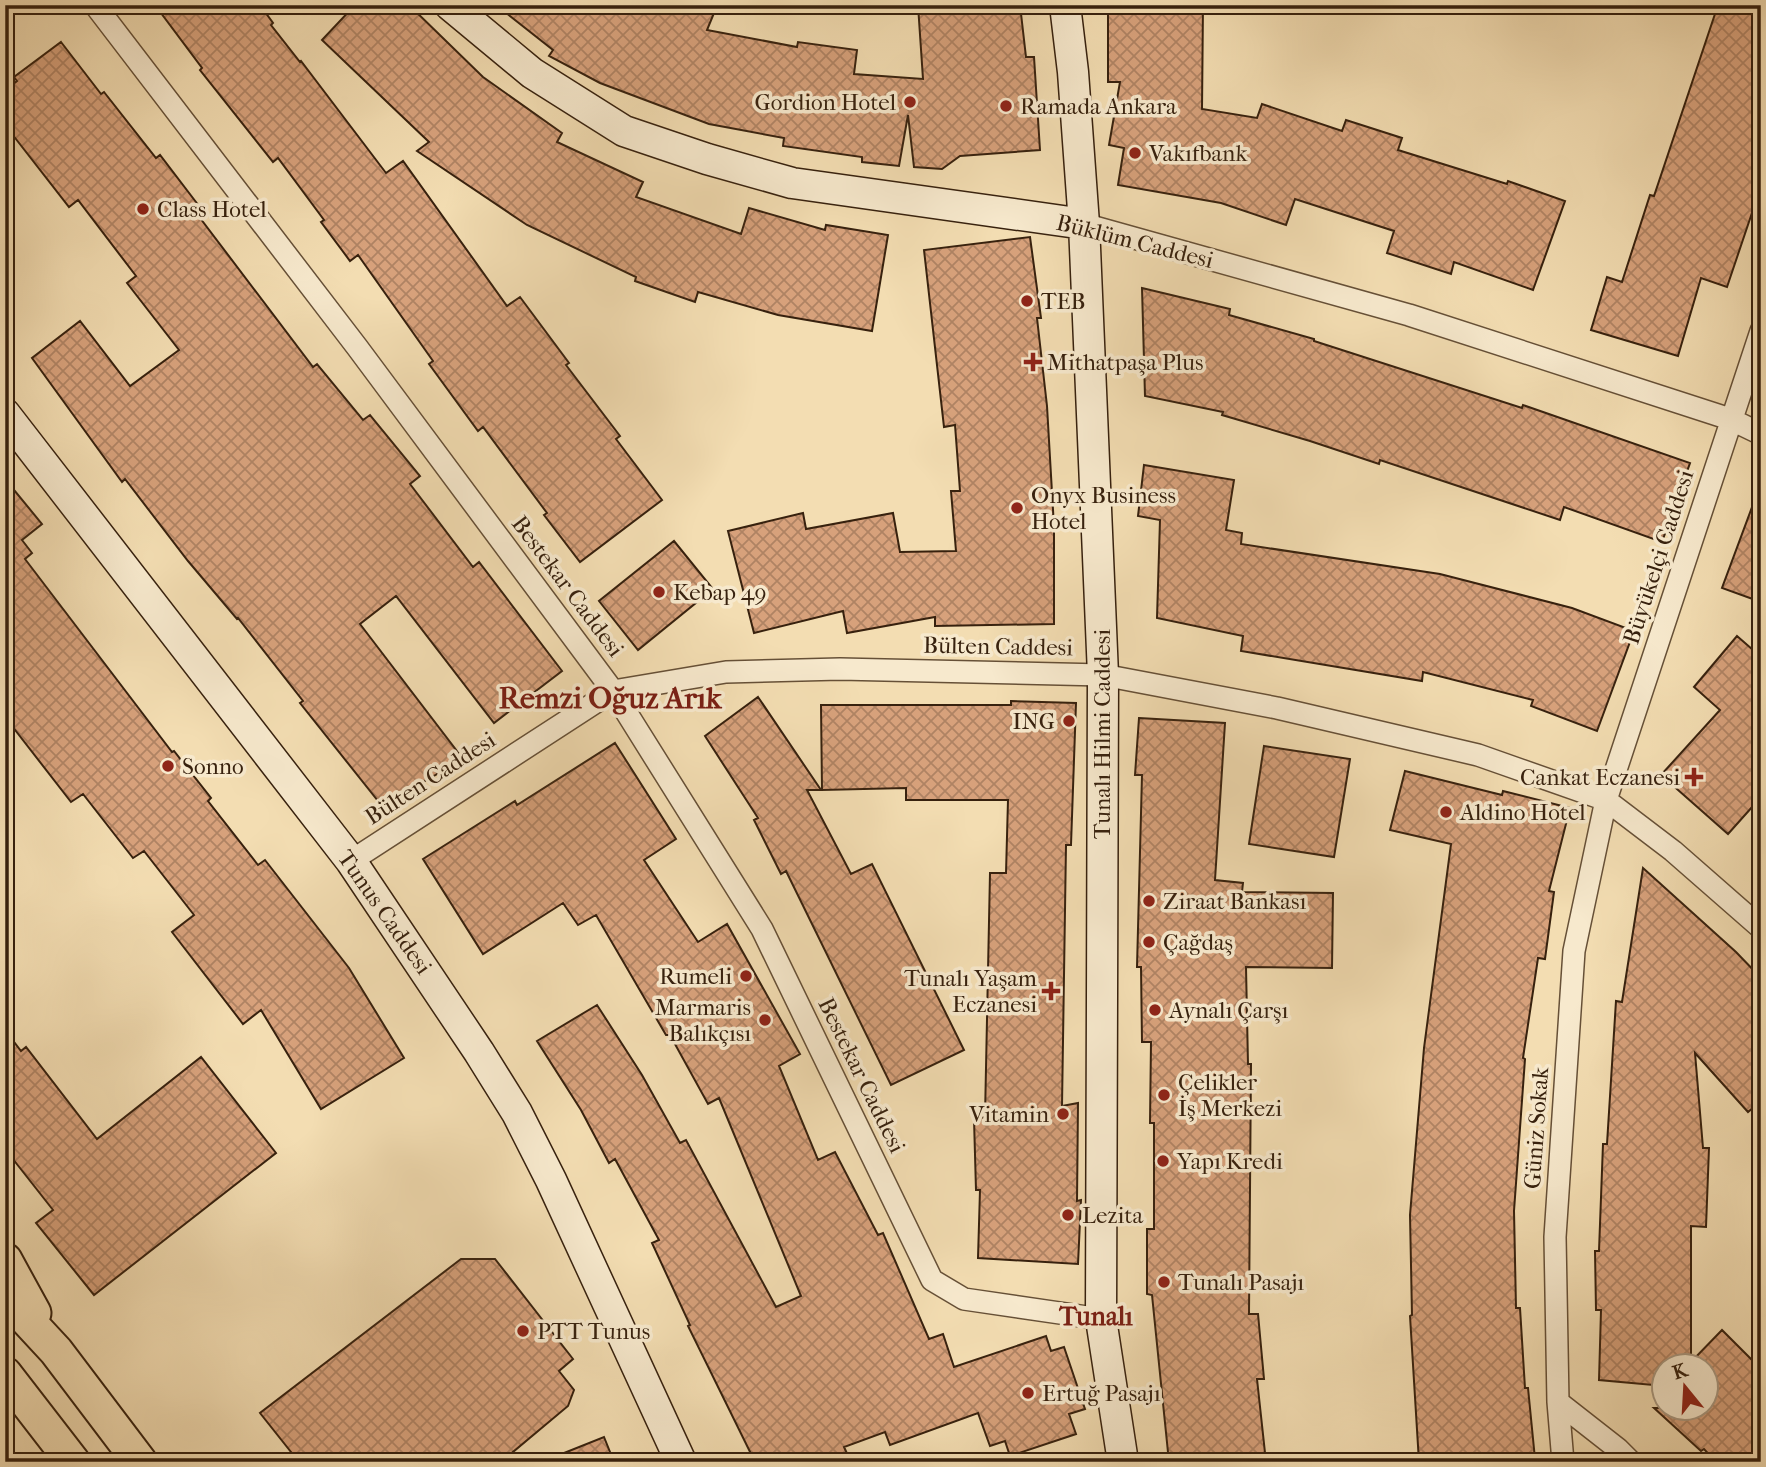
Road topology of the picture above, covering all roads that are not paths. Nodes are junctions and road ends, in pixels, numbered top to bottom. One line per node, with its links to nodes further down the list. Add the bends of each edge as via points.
1 (95, 5): 10 (street, Bestekar Caddesi)
2 (450, 5): 4 (street, Büklüm Caddesi, via 532,73 624,131 792,183)
3 (1065, 5): 4 (street, Tunalı Hilmi Caddesi)
4 (1084, 224): 7 (street, Büklüm Caddesi, via 1409,315); 9 (street, Tunalı Hilmi Caddesi)
5 (1761, 331): 7 (street, Büyükelçi Caddesi)
6 (5, 414): 12 (street, Tunus Caddesi)
7 (1730, 419): 8 (street, Büklüm Caddesi); 11 (street, Büyükelçi Caddesi)
8 (1761, 434)
9 (1103, 675): 10 (street, Bülten Caddesi, via 840,669 726,672); 11 (street, Bülten Caddesi, via 1277,708 1478,755); 16 (street, Tunalı Hilmi Caddesi)
10 (613, 691): 12 (street, Bülten Caddesi); 16 (street, Bestekar Caddesi, via 762,929 932,1280 964,1299)
11 (1606, 800): 13 (street, Bülten Caddesi); 19 (street, Güniz Sokak, via 1574,951 1555,1237)
12 (351, 861): 22 (street, Tunus Caddesi, via 517,1113)
13 (1761, 928)
14 (5, 1260): 17 (main road)
15 (5, 1296): 17 (main road)
16 (1101, 1319): 23 (street, Tunalı Hilmi Caddesi)
17 (56, 1352): 21 (main road)
18 (8, 1379): 20 (main road)
19 (1558, 1402): 24 (street, Güniz Sokak); 25 (street)
20 (73, 1462)
21 (140, 1462)
22 (681, 1462)
23 (1123, 1462)
24 (1563, 1462)
25 (1631, 1462)

